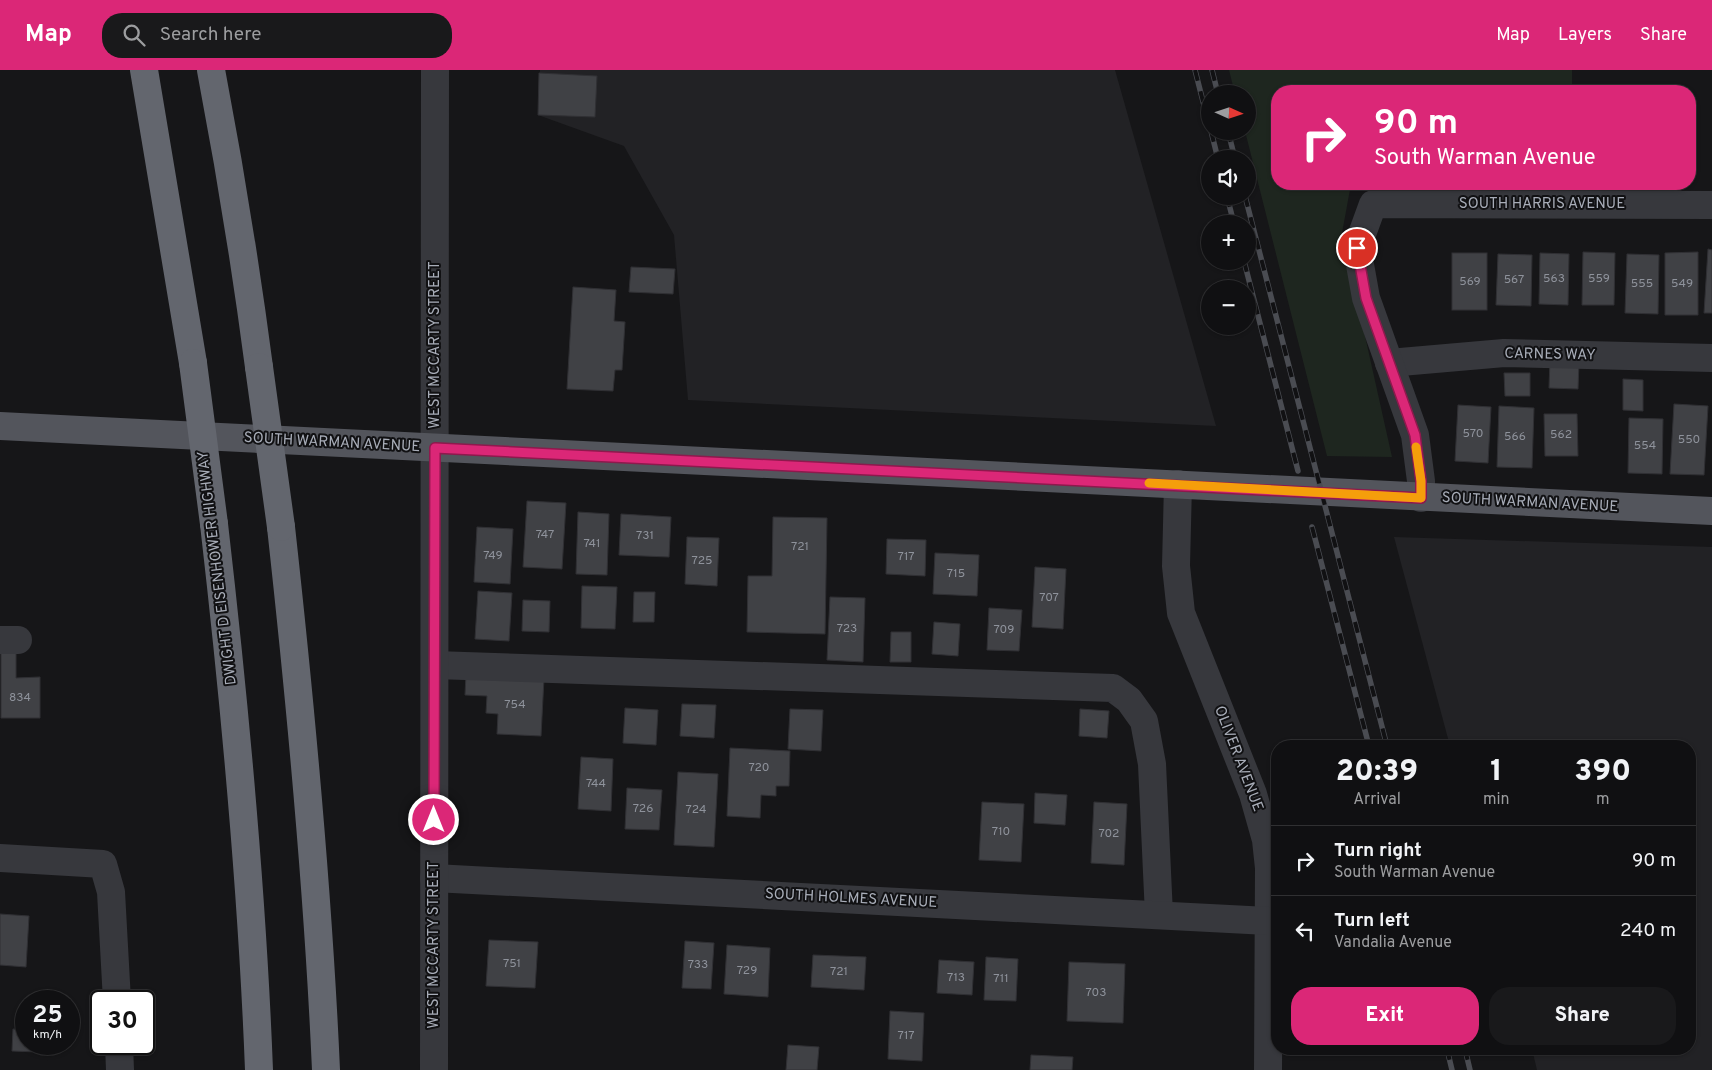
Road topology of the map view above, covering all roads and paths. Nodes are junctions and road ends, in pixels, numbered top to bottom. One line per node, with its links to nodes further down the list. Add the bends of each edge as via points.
1 (144, 70): 20 (highway, DWIGHT D EISENHOWER HIGHWAY, bridge, via 193,363 214,524 236,734)
2 (211, 70): 21 (highway, bridge, via 231,179 280,527 305,748)
3 (435, 70): 8 (street, WEST MCCARTY STREET)
4 (1712, 205): 6 (street, SOUTH HARRIS AVENUE, via 1373,204 1357,248 1366,298)
5 (1712, 358): 6 (street, CARNES WAY, via 1504,353)
6 (1389, 363): 10 (street, via 1415,435)
7 (0, 426): 8 (main road, SOUTH WARMAN AVENUE)
8 (435, 448): 9 (main road, SOUTH WARMAN AVENUE); 12 (street, WEST MCCARTY STREET)
9 (1178, 484): 10 (main road, SOUTH WARMAN AVENUE); 16 (street, OLIVER AVENUE, via 1176,566 1181,613 1261,821 1269,868)
10 (1421, 498): 11 (main road, SOUTH WARMAN AVENUE)
11 (1712, 511)
12 (435, 665): 14 (street, WEST MCCARTY STREET); 15 (street, via 1114,688 1129,700 1144,721 1152,764)
13 (0, 858): 17 (street, via 103,864 111,892)
14 (434, 878): 15 (street, SOUTH HOLMES AVENUE); 22 (street, WEST MCCARTY STREET)
15 (1159, 915): 16 (street, SOUTH HOLMES AVENUE)
16 (1268, 920): 23 (street, OLIVER AVENUE)
17 (116, 990)
18 (119, 1055): 19 (street)
19 (120, 1070)
20 (259, 1070)
21 (326, 1070)
22 (434, 1070)
23 (1268, 1070)

